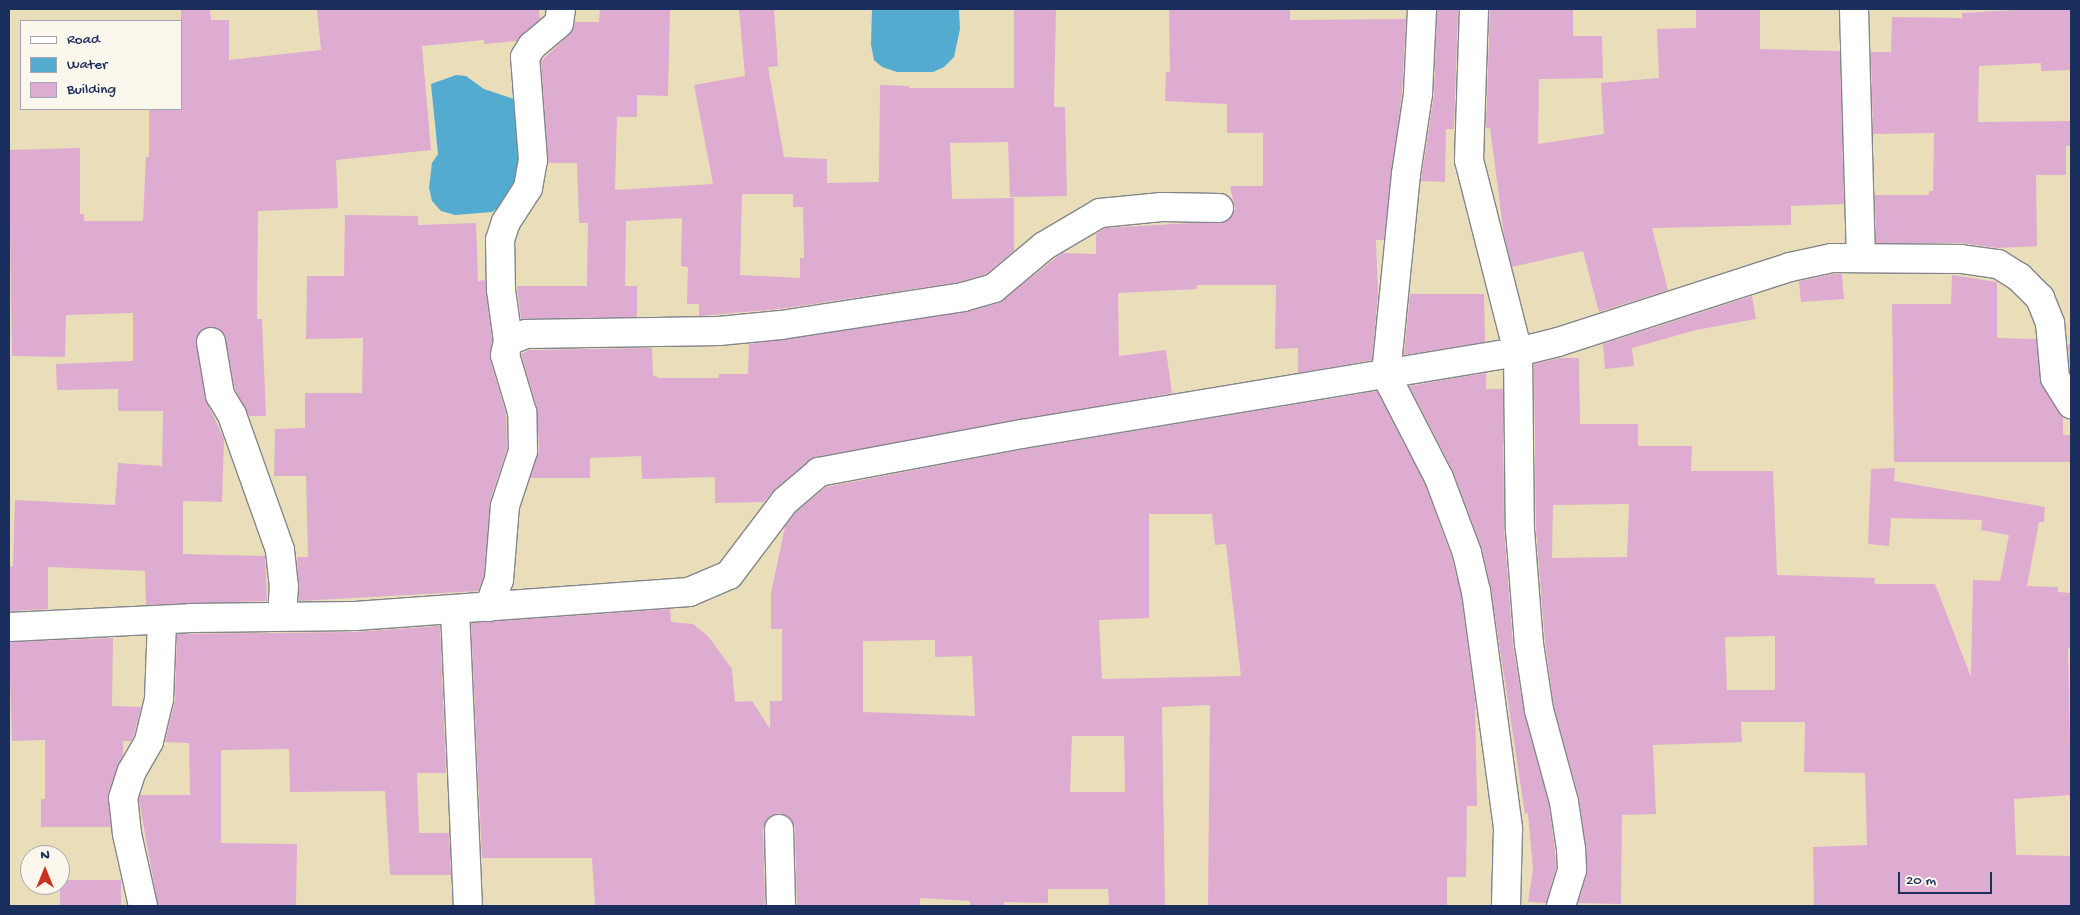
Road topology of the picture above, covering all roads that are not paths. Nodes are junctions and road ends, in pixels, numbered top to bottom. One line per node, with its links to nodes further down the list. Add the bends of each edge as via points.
1 (561, 9): 7 (street, via 559,23 532,46 525,57 533,160 528,188 506,222 500,240 501,290)
2 (1422, 9): 10 (street, via 1418,94 1406,174)
3 (1474, 9): 9 (street, via 1471,178)
4 (1854, 9): 6 (street)
5 (1219, 208): 7 (street, via 1162,207 1100,213 1044,246 994,288 963,297 772,326 719,331 526,334)
6 (1861, 257): 9 (street, via 1832,258 1790,267); 11 (street, via 1961,259 1998,264 2019,277 2040,298 2050,323 2055,378)
7 (508, 341): 12 (street, via 505,356 522,412 524,451 505,506 499,580)
8 (211, 342): 14 (street, via 220,395 232,415 280,550 284,586)
9 (1518, 352): 10 (street); 22 (street, via 1520,530 1529,644 1539,710 1564,802 1571,849 1572,870)
10 (1386, 375): 12 (street, via 1022,434 818,472 785,501 729,575 689,592); 21 (street, via 1439,478 1467,553 1476,591 1508,829)
11 (2071, 404)
12 (489, 607): 13 (street)
13 (455, 610): 14 (street); 19 (street)
14 (282, 616): 15 (street)
15 (162, 620): 16 (street); 18 (street, via 159,699 149,741 132,771 123,798 127,834)
16 (9, 627)
17 (779, 829): 20 (street)
18 (143, 906)
19 (468, 906)
20 (781, 906)
21 (1506, 906)
22 (1561, 906)

